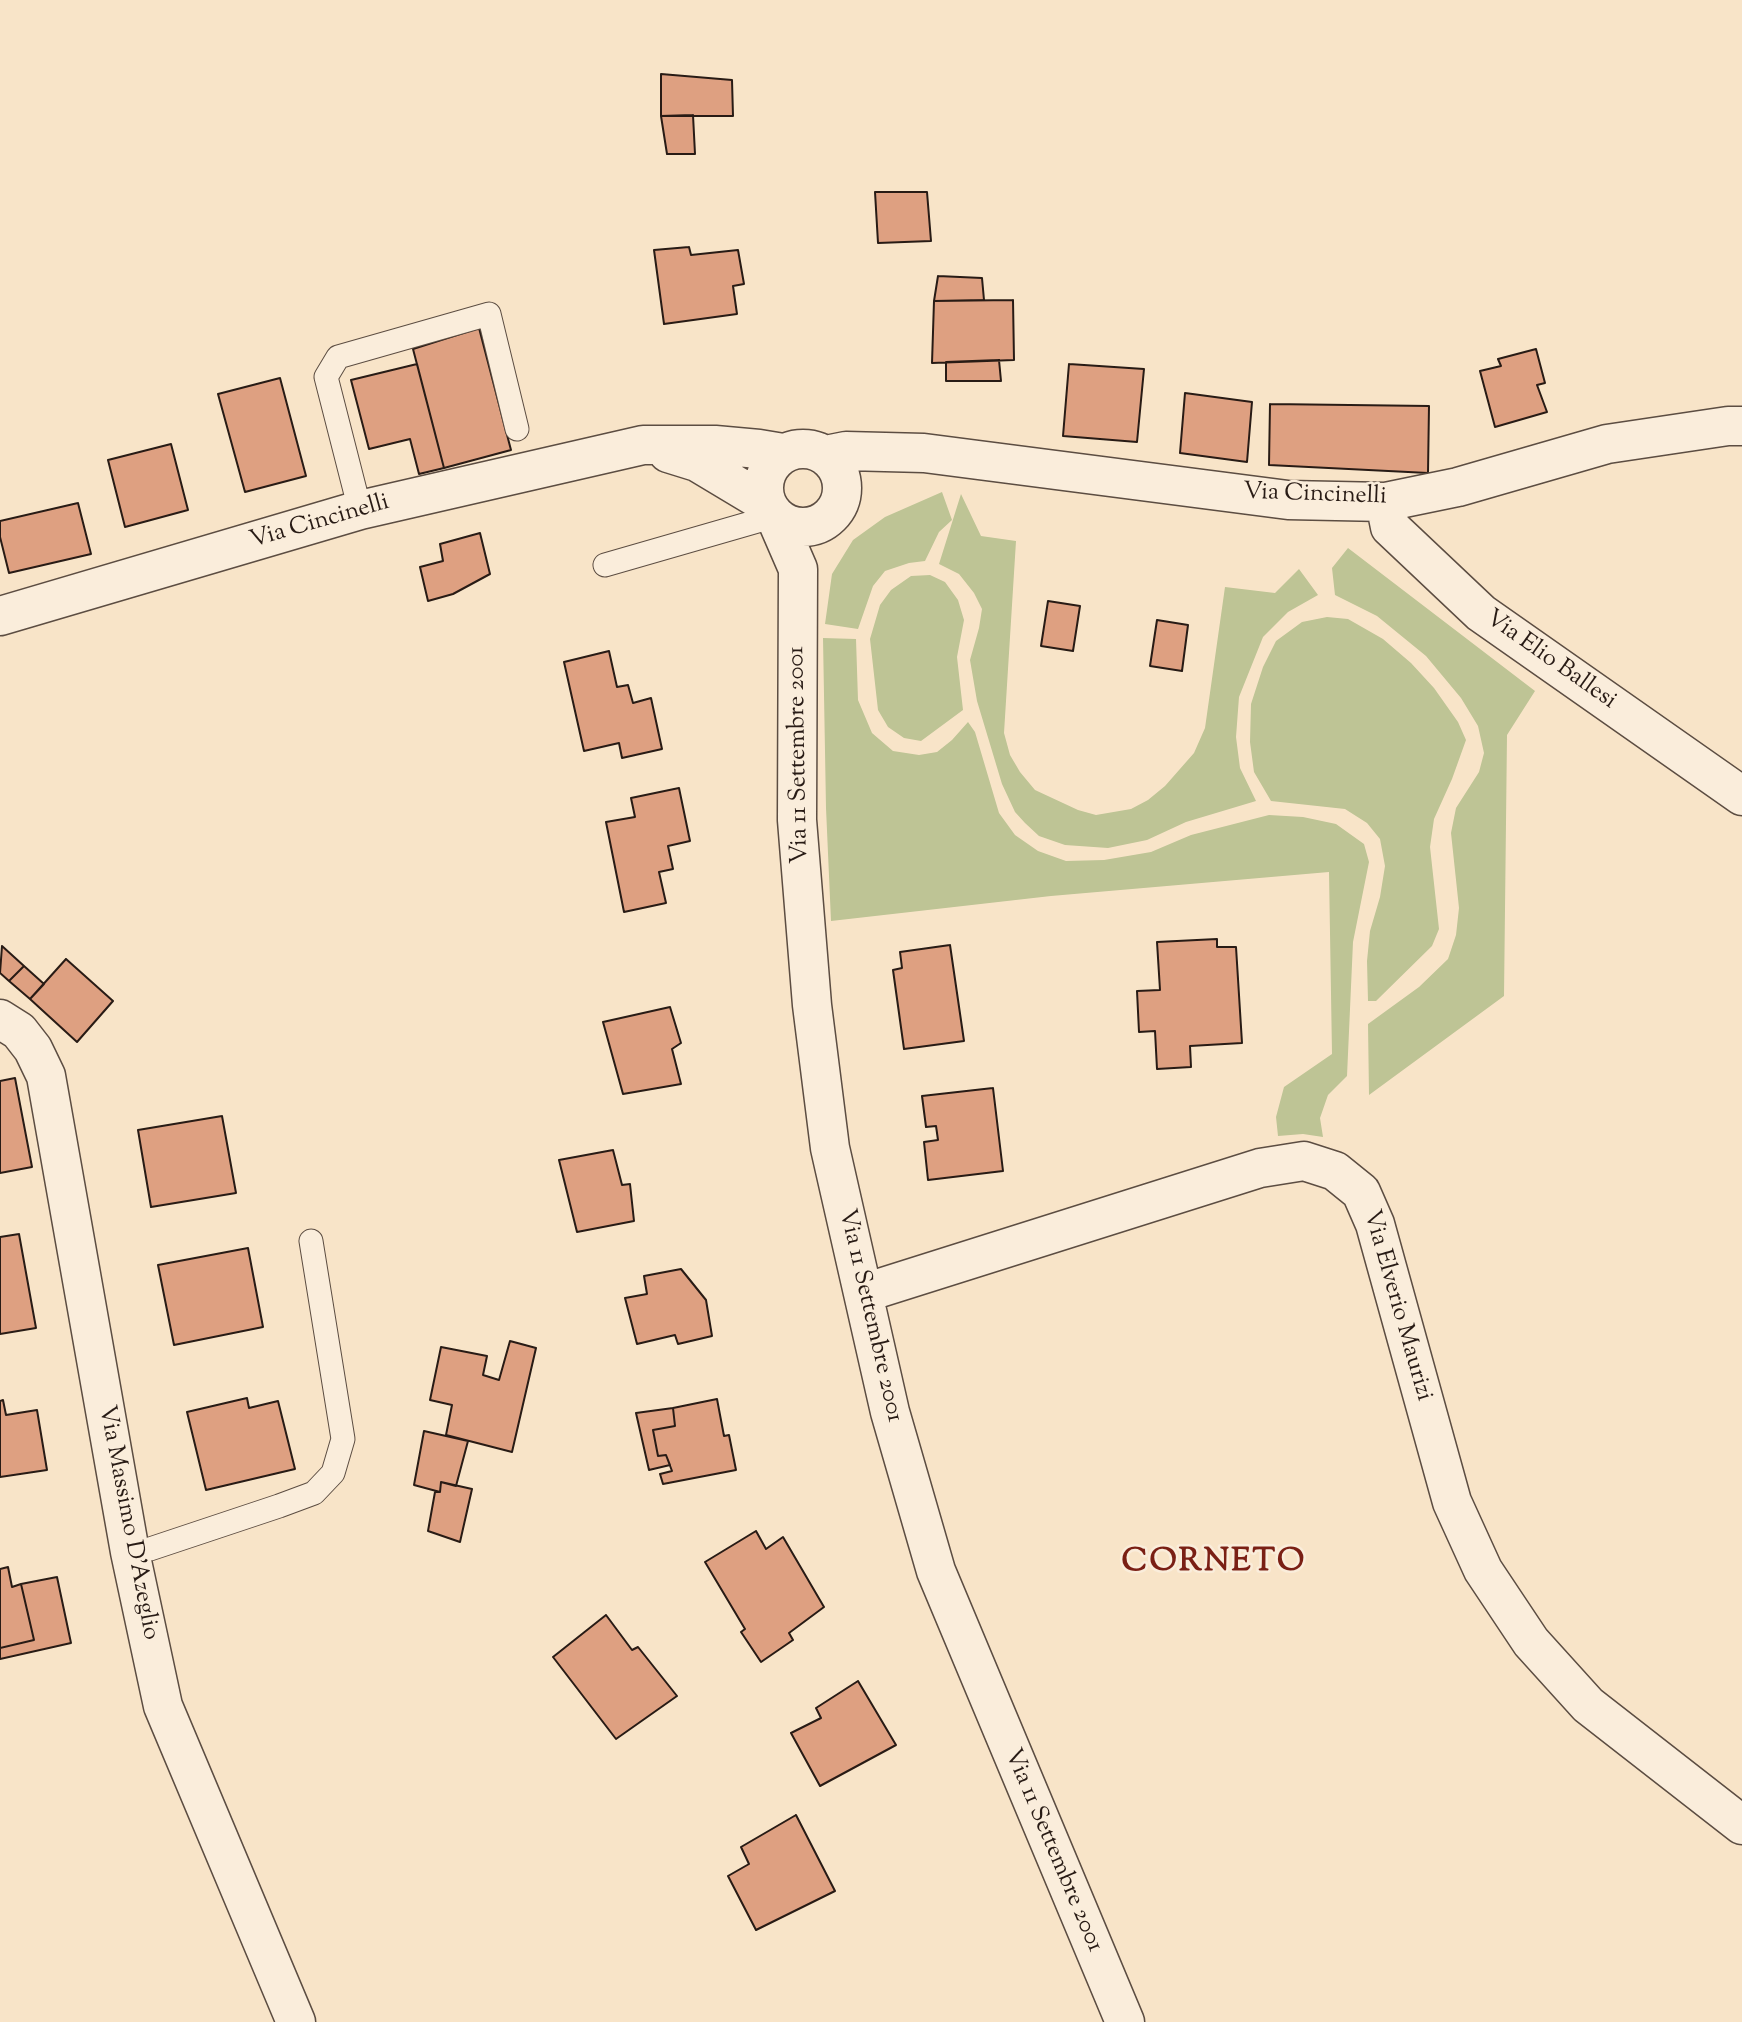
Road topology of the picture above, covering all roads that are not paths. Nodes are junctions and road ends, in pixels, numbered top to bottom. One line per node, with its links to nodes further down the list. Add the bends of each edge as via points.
1 (1742, 426): 7 (street, Via Cincinelli, via 1607,444 1458,487)
2 (517, 429): 8 (lane, via 489,314 338,357 326,377)
3 (643, 445): 4 (street, Via Cincinelli, via 715,445); 8 (street, Via Cincinelli); 9 (street, via 697,462)
4 (783, 453): 6 (street, via 805,449); 9 (street, via 765,475 763,490)
5 (924, 453): 6 (street, Via Cincinelli, via 846,451); 7 (street, Via Cincinelli, via 1288,500); 10 (street, via 881,475)
6 (825, 455): 10 (street, via 842,478 842,493)
7 (1385, 502): 14 (street, Via Elio Ballesi, via 1390,527 1481,613)
8 (359, 510): 13 (street, Via Cincinelli)
9 (771, 510): 10 (street, via 787,524 801,528 816,526); 11 (lane); 12 (street, Via 11 Settembre 2001)
10 (833, 513): 12 (street, Via 11 Settembre 2001)
11 (605, 565)
12 (798, 569): 17 (street, Via 11 Settembre 2001, via 797,820 812,1004 830,1148)
13 (0, 616)
14 (1742, 796)
15 (0, 1019): 18 (street, Via Massimo D'Azeglio, via 19,1031 46,1076)
16 (311, 1241): 18 (lane, via 343,1439 333,1474 314,1493)
17 (864, 1293): 19 (street, Via Elverio Maurizi, via 1259,1168 1304,1161 1335,1171 1361,1192 1375,1224 1452,1502 1483,1570 1531,1642 1588,1705); 21 (street, Via 11 Settembre 2001, via 890,1412 936,1571)
18 (130, 1552): 20 (street, Via Massimo D'Azeglio, via 163,1706)
19 (1742, 1825)
20 (296, 2022)
21 (1125, 2022)

